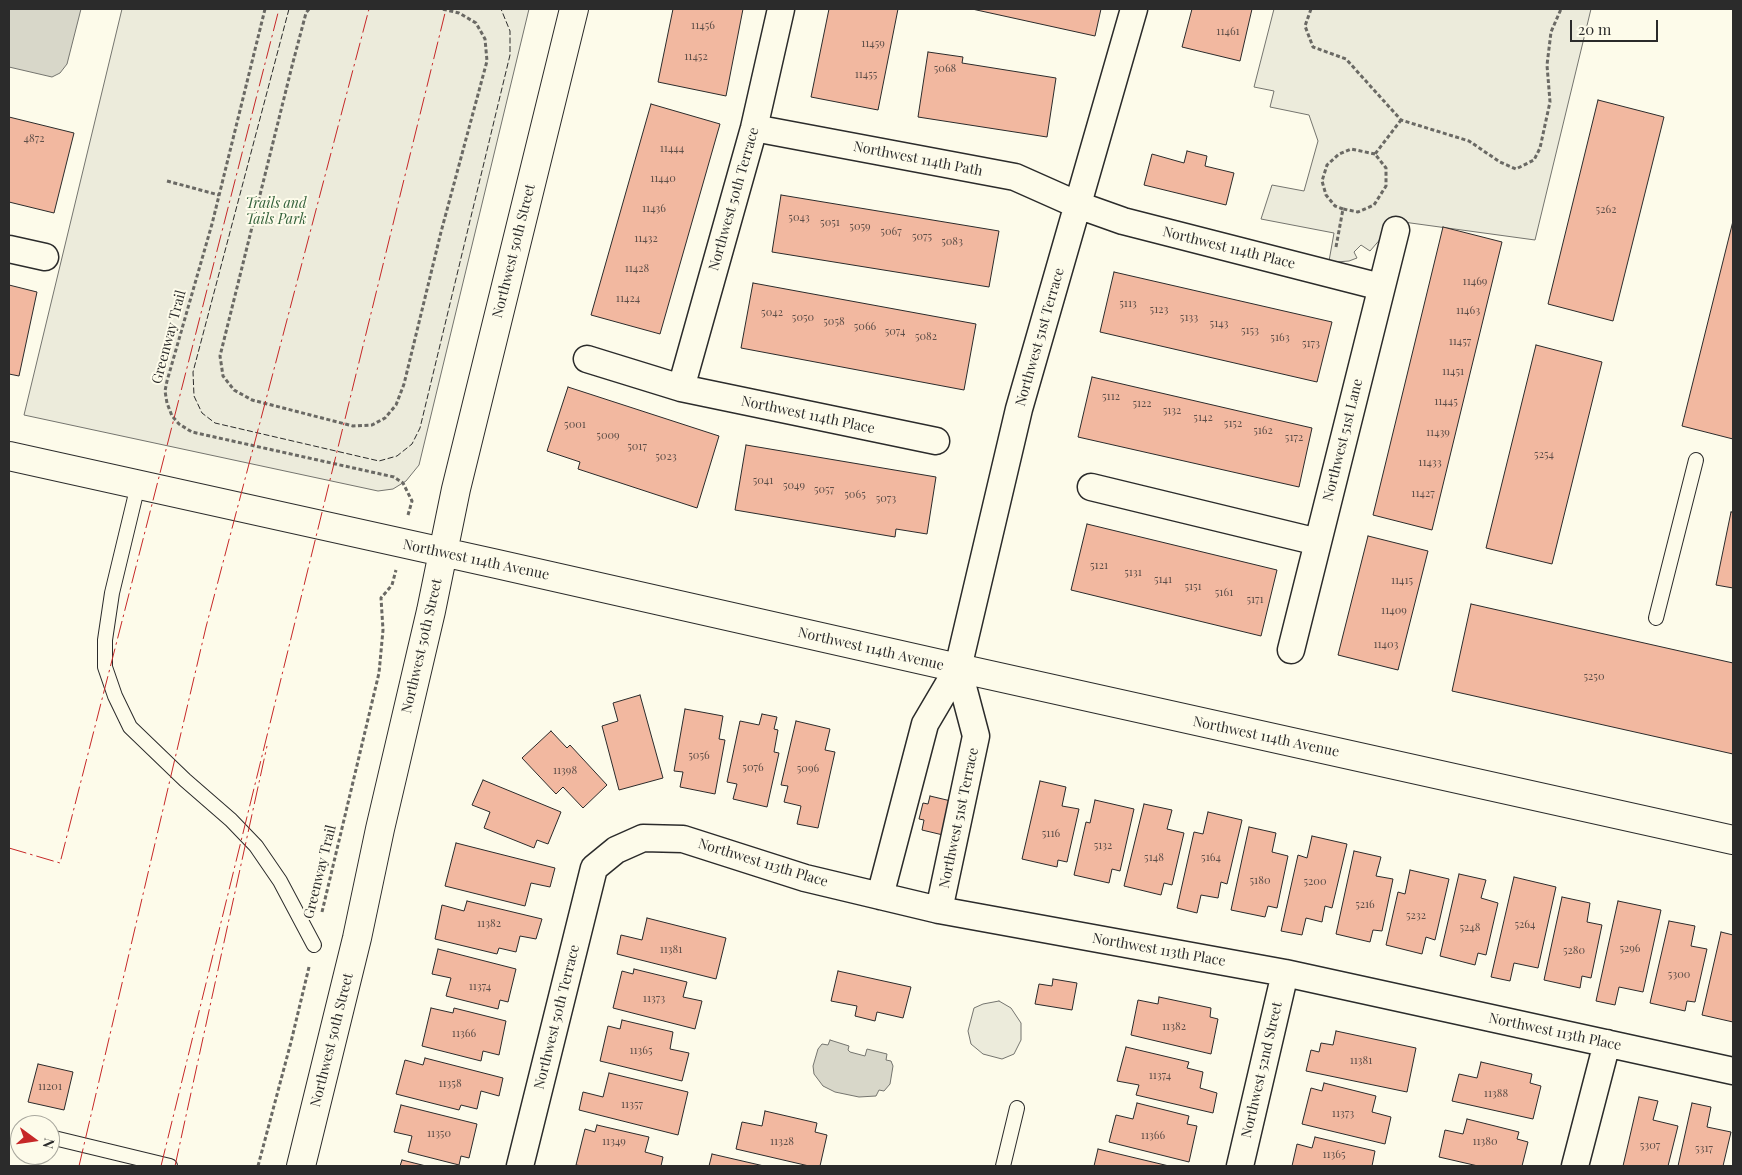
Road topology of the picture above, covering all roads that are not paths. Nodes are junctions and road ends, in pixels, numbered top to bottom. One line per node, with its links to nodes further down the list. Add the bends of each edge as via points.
1 (574, 9): 18 (street, Northwest 50th Street, via 458,480)
2 (781, 9): 4 (street, Northwest 50th Terrace)
3 (1134, 9): 5 (street, Northwest 51st Terrace)
4 (754, 128): 5 (street, Northwest 114th Path, via 1014,177); 11 (street, Northwest 50th Terrace)
5 (1078, 205): 9 (street, Northwest 114th Place, via 1123,221); 21 (street, Northwest 51st Terrace, via 1019,409)
6 (1396, 230): 9 (street, Northwest 51st Lane)
7 (9, 249): 8 (street)
8 (45, 257)
9 (1381, 287): 17 (street, Northwest 51st Lane)
10 (586, 359): 11 (street, Northwest 114th Place)
11 (681, 388): 12 (street, Northwest 114th Place)
12 (936, 441)
13 (9, 456): 15 (street, Northwest 114th Avenue)
14 (1696, 460): 19 (lane)
15 (138, 485): 18 (street, Northwest 114th Avenue); 26 (lane, via 112,593 105,640 105,667 114,696 130,727 256,846 280,881)
16 (1091, 487): 17 (street)
17 (1318, 542): 20 (street, Northwest 51st Lane)
18 (443, 553): 21 (street, Northwest 114th Avenue); 33 (street, Northwest 50th Street, via 357,938)
19 (1656, 618)
20 (1291, 650)
21 (958, 668): 22 (street, Northwest 114th Avenue); 24 (street, Northwest 51st Terrace, via 925,724); 25 (street, Northwest 51st Terrace, via 976,736)
22 (1733, 840)
23 (594, 868): 24 (street, Northwest 113th Place, via 616,850 643,838 684,839 805,878); 34 (street, Northwest 50th Terrace)
24 (880, 896): 25 (street, Northwest 113th Place)
25 (939, 910): 27 (street, Northwest 113th Place)
26 (314, 945)
27 (1285, 973): 28 (street, Northwest 113th Place); 36 (street, Northwest 52nd Street)
28 (1607, 1043): 29 (street, Northwest 113th Place); 37 (street)
29 (1733, 1071)
30 (1018, 1108): 35 (lane)
31 (60, 1139): 32 (lane)
32 (170, 1166)
33 (301, 1166)
34 (520, 1166)
35 (1004, 1166)
36 (1240, 1166)
37 (1576, 1166)

